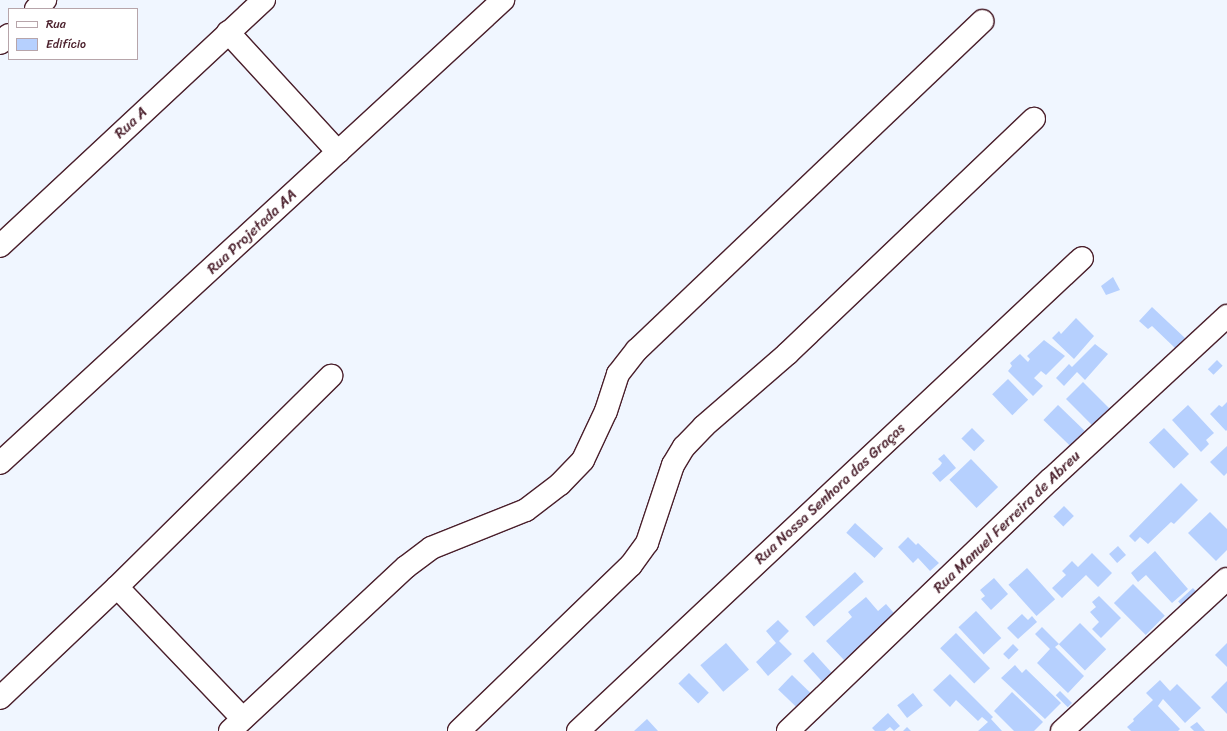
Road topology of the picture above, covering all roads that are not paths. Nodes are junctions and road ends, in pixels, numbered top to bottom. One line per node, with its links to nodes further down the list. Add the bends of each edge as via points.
1 (45, 0): 4 (street)
2 (264, 0): 6 (street, Rua A)
3 (503, 0): 10 (street, Rua Projetada AA)
4 (37, 8)
5 (983, 21): 19 (street, via 637,350 618,374 606,412 583,460 560,484 526,510 431,548 406,567)
6 (228, 32): 10 (street); 11 (street, Rua A)
7 (8, 36): 8 (street)
8 (0, 43)
9 (1034, 120): 20 (street, via 787,354 704,426 684,447 673,465 647,543 631,565)
10 (338, 152): 15 (street, Rua Projetada AA)
11 (0, 246)
12 (1082, 258): 21 (street, Rua Nossa Senhora das Graças)
13 (1227, 316): 22 (street, Rua Manuel Ferreira de Abreu)
14 (331, 376): 17 (street)
15 (0, 463)
16 (1227, 579): 23 (street)
17 (117, 587): 18 (street); 19 (street)
18 (0, 698)
19 (237, 725)
20 (459, 731)
21 (578, 731)
22 (788, 731)
23 (1062, 731)

